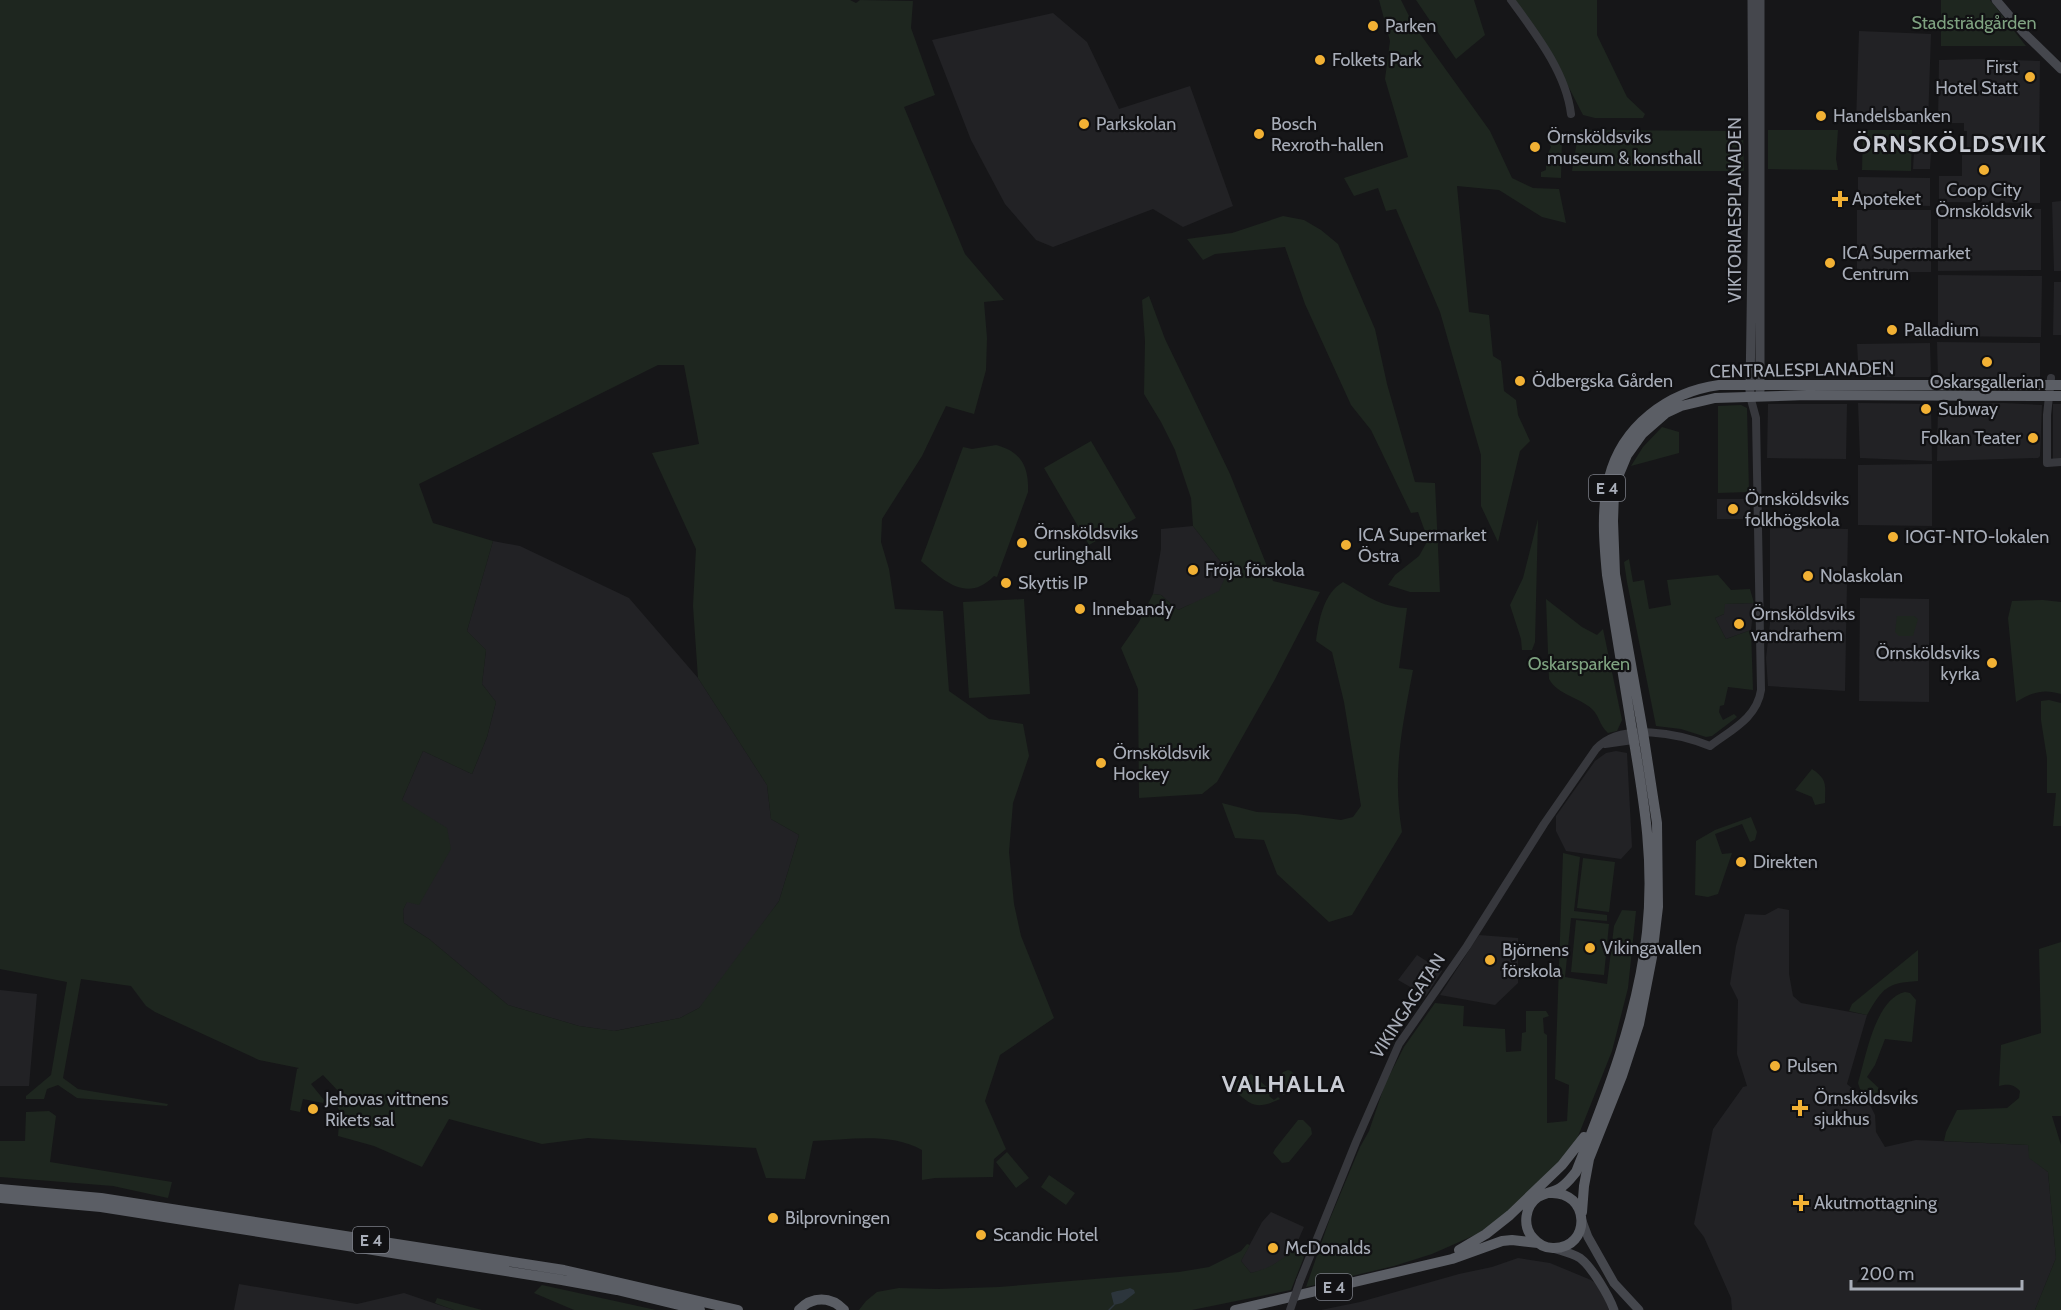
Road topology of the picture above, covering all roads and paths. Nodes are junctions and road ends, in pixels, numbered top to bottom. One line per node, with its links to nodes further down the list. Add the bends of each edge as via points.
1 (1510, 0): 6 (street, via 1555,68 1569,97)
2 (1752, 0): 8 (main road, VIKTORIAESPLANADEN)
3 (1760, 0): 8 (main road, VIKTORIAESPLANADEN)
4 (1996, 0): 5 (main road)
5 (2061, 69)
6 (1571, 114)
7 (2050, 382): 8 (highway, CENTRALESPLANADEN / E 4); 10 (street)
8 (1755, 384): 9 (main road, VIKTORIAESPLANADEN); 12 (highway, CENTRALESPLANADEN / E 4, via 1705,387 1662,405 1636,428 1613,464 1605,506 1607,575)
9 (1755, 396): 10 (highway, CENTRALESPLANADEN / E 4); 12 (highway, CENTRALESPLANADEN / E 4, via 1701,400 1666,413 1642,434 1617,479 1613,506 1615,574); 12 (street, VIKTORIAESPLANADEN, via 1761,690 1757,706 1710,746 1667,734)
10 (2052, 397): 11 (street, via 2047,415 2047,463)
11 (2061, 462)
12 (1639, 736): 13 (highway, CENTRALESPLANADEN / E 4); 29 (street, VIKINGAGATAN, bridge, via 1614,738 1600,745 1399,1044)
13 (1652, 822): 14 (highway, E 4, via 1644,956 1622,1049); 19 (highway, E 4, via 1658,907 1647,988 1631,1052 1589,1160)
14 (1594, 1121): 16 (highway, E 4, via 1576,1172 1567,1183); 22 (highway, via 1567,1160 1510,1215)
15 (0, 1189): 25 (highway, E 4, via 101,1198 564,1270)
16 (1549, 1193): 18 (highway, E 4); 19 (highway, via 1570,1197)
17 (0, 1198): 24 (highway, E 4, via 122,1210 562,1280)
18 (1528, 1209): 20 (highway, via 1526,1225); 22 (highway, E 4, via 1500,1232)
19 (1582, 1218): 21 (highway, E 4, via 1573,1240); 31 (main road, via 1588,1237 1614,1283)
20 (1538, 1243): 21 (highway, E 4); 23 (highway, E 4, via 1512,1239)
21 (1553, 1248): 30 (main road, via 1583,1261)
22 (1459, 1250): 23 (highway, E 4)
23 (1433, 1262): 28 (highway, E 4)
24 (700, 1310)
25 (738, 1310)
26 (797, 1310): 27 (highway, via 811,1301 825,1300)
27 (844, 1310)
28 (1235, 1310)
29 (1290, 1310)
30 (1614, 1310)
31 (1639, 1310)

